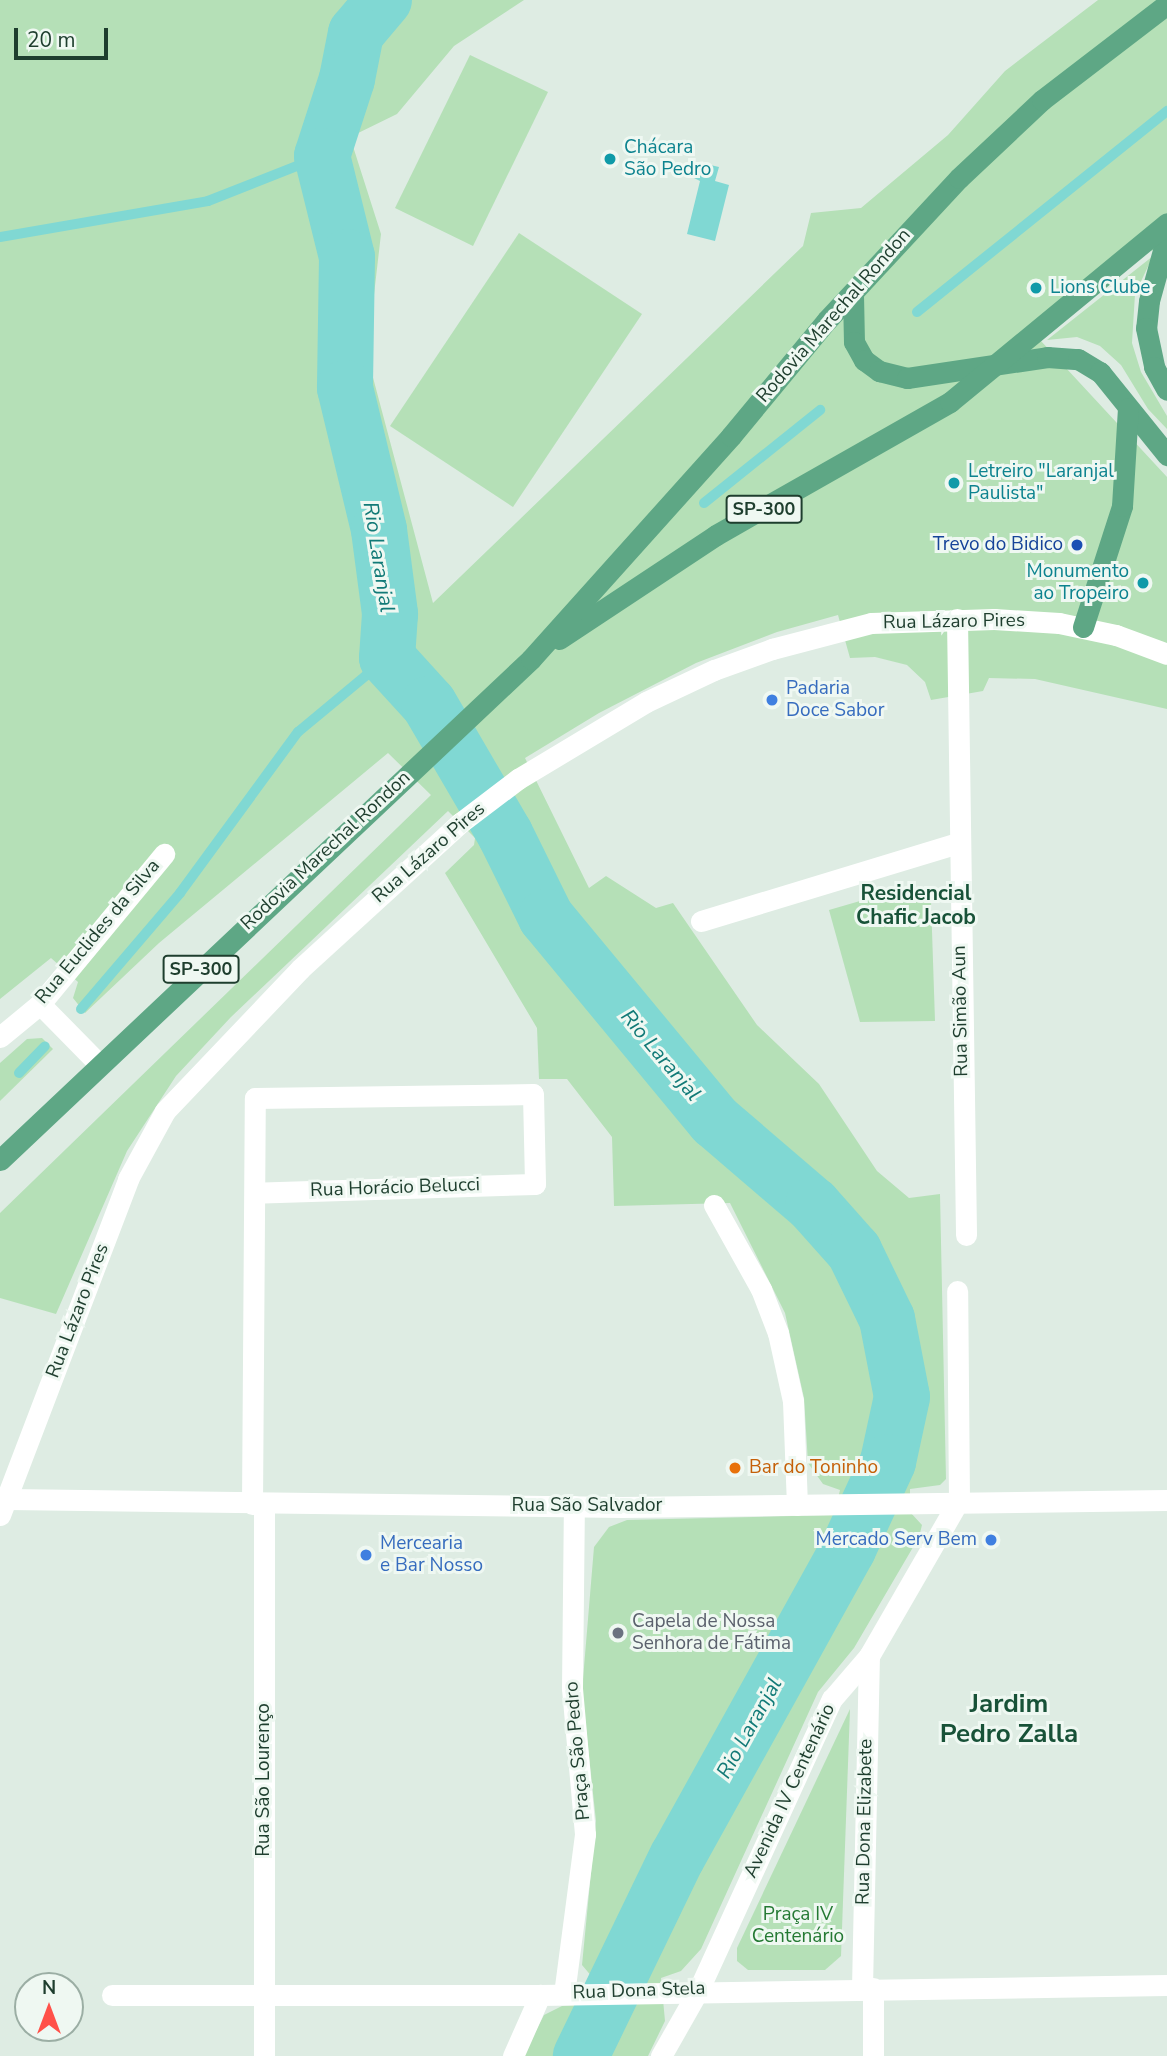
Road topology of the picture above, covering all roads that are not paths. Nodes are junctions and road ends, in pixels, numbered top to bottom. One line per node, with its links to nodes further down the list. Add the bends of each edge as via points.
1 (1167, 4): 4 (main road, Rodovia Marechal Rondon / SP-300, via 1012,126 924,214)
2 (1167, 223): 5 (main road, Rodovia Marechal Rondon / SP-300)
3 (1167, 236): 6 (main road, via 1146,328 1154,367)
4 (853, 295): 5 (main road, via 854,342 864,360 879,371 907,377); 12 (main road, Rodovia Marechal Rondon / SP-300)
5 (999, 363): 7 (main road, via 1047,357 1078,359 1100,372); 12 (main road, Rodovia Marechal Rondon / SP-300, via 928,418 706,541)
6 (1167, 390)
7 (1128, 408): 8 (main road); 10 (main road, via 1122,506)
8 (1167, 455)
9 (957, 619): 10 (street, Rua Lázaro Pires); 13 (street, Rua Simão Aun); 30 (street, Rua Lázaro Pires, via 861,625 744,658 646,702 518,779 460,823 252,1015 150,1132)
10 (1083, 627): 11 (street, Rua Lázaro Pires)
11 (1167, 654)
12 (531, 659): 18 (main road, Rodovia Marechal Rondon / SP-300)
13 (957, 843): 15 (street); 23 (street, Rua Simão Aun)
14 (164, 854): 16 (street, Rua Euclides da Silva)
15 (701, 920)
16 (40, 1004): 17 (street, Rua Euclides da Silva); 18 (street)
17 (0, 1037)
18 (100, 1065): 19 (main road, Rodovia Marechal Rondon / SP-300)
19 (0, 1160)
20 (535, 1184): 21 (street, Rua Horácio Belucci); 21 (street, Rua São Lourenço, via 533,1094 255,1098)
21 (255, 1193): 27 (street, Rua São Lourenço)
22 (714, 1205): 28 (street, via 761,1289 778,1333 793,1401)
23 (966, 1235)
24 (957, 1291): 25 (street)
25 (959, 1500): 26 (street, Rua São Salvador); 28 (street, Rua São Salvador); 31 (street, Avenida IV Centenário)
26 (1167, 1500)
27 (258, 1504): 29 (street, Rua São Salvador); 30 (street, Rua São Salvador); 37 (street, Rua São Lourenço)
28 (797, 1505): 29 (street, Rua São Salvador)
29 (574, 1506): 35 (street, Praça São Pedro, via 572,1688 585,1834)
30 (4, 1507)
31 (869, 1656): 33 (street, Rua Dona Elizabete); 34 (street, Avenida IV Centenário, via 832,1699)
32 (1167, 1984): 33 (street, Rua Dona Stela)
33 (868, 1988): 34 (street, Rua Dona Stela); 42 (street, Rua Dona Elizabete)
34 (699, 1989): 35 (street, Rua Dona Stela); 41 (street, Avenida IV Centenário)
35 (565, 1994): 38 (street, Rua Dona Stela)
36 (112, 1995): 37 (street, Rua Dona Stela)
37 (263, 1995): 38 (street, Rua Dona Stela); 39 (street, Rua São Lourenço)
38 (540, 1995): 40 (street)
39 (264, 2056)
40 (513, 2056)
41 (662, 2056)
42 (873, 2056)

